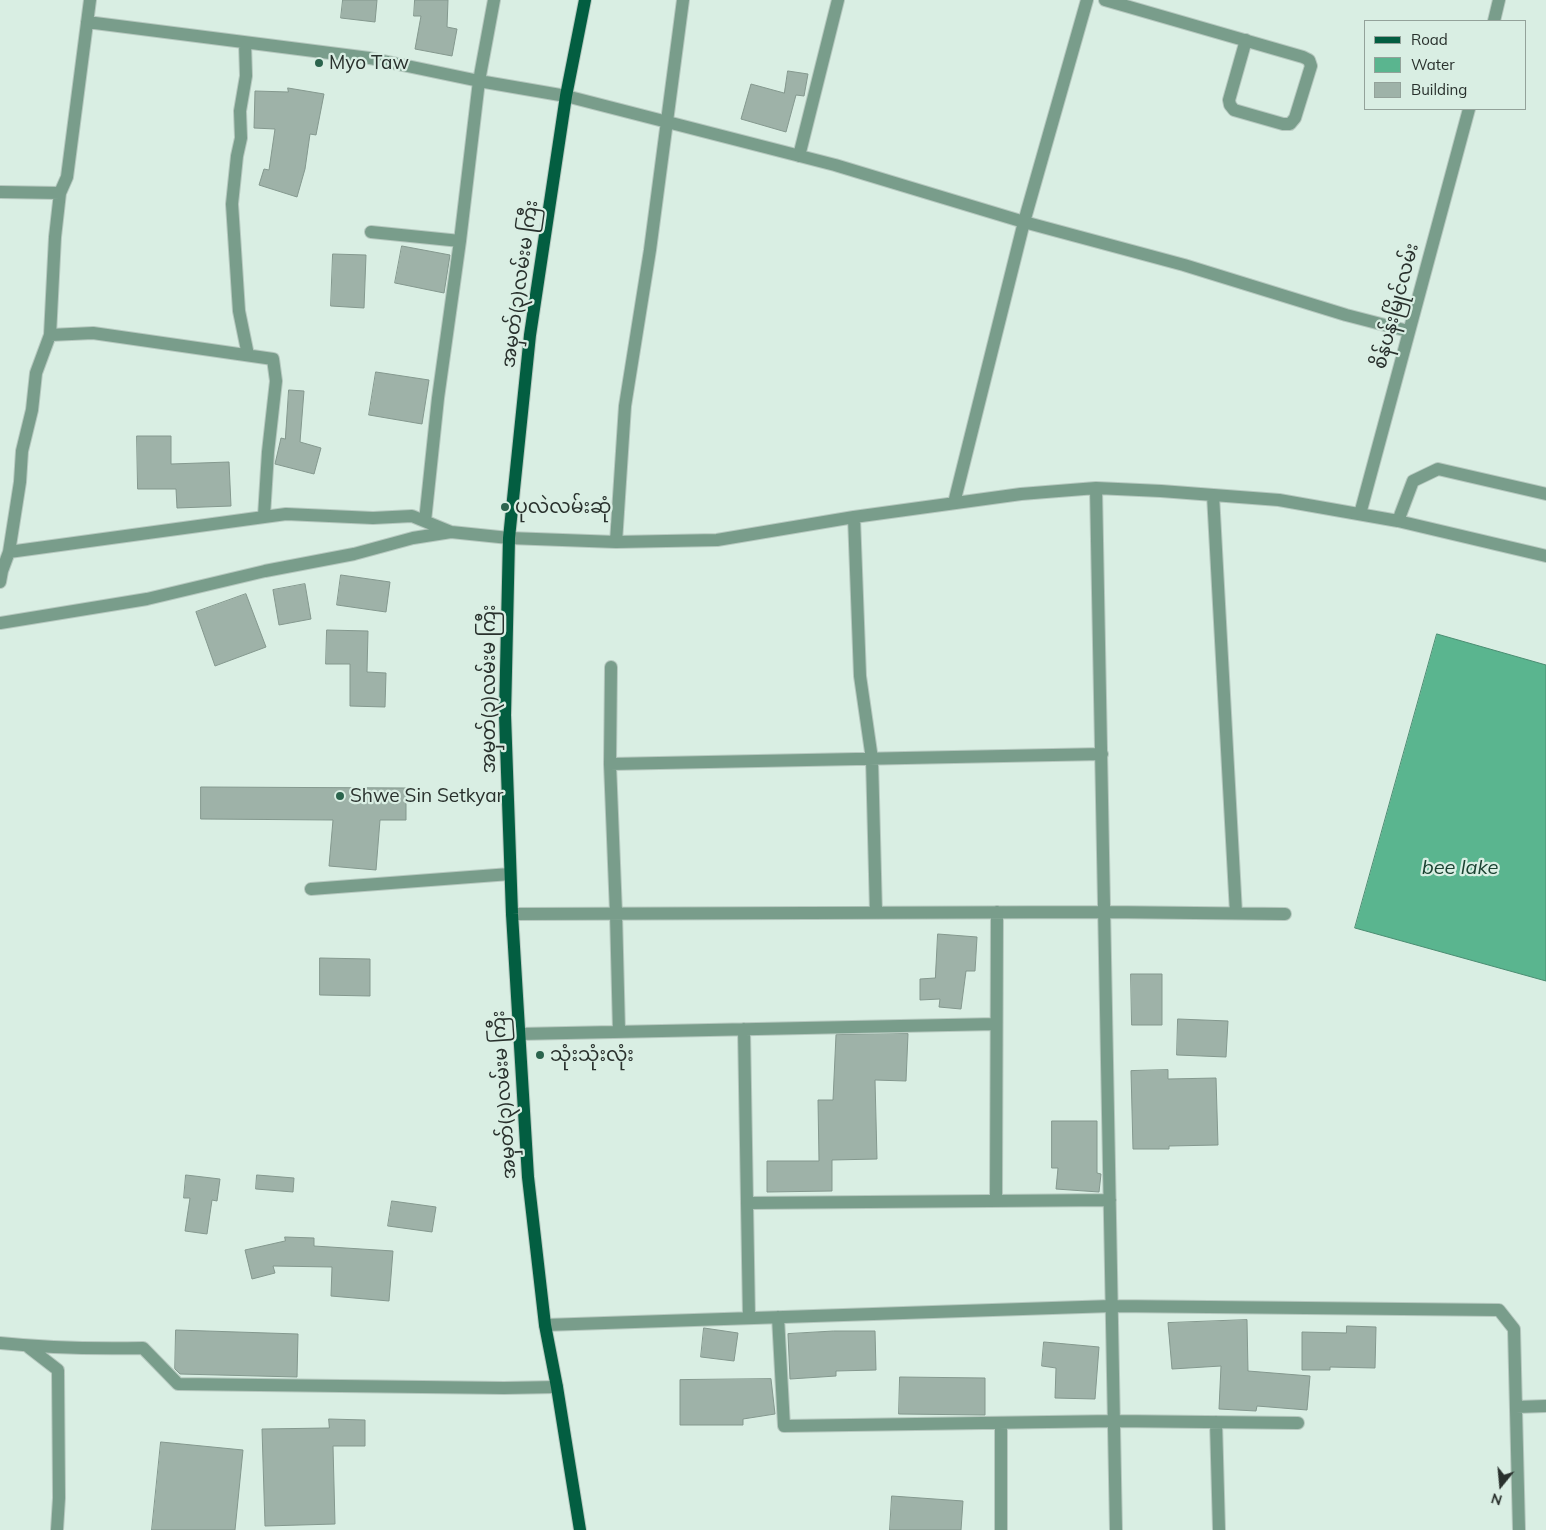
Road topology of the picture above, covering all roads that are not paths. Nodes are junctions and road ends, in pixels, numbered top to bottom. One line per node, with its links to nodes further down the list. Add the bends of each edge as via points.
1 (90, 0): 10 (street)
2 (494, 0): 13 (street)
3 (585, 0): 14 (main road, အမှတ်(၃)လမ်းမ ကြီး)
4 (683, 0): 16 (street)
5 (838, 0): 17 (street)
6 (1087, 0): 20 (street)
7 (1105, 0): 11 (street)
8 (1499, 0): 9 (street)
9 (1494, 20)
10 (87, 22): 12 (street); 19 (street, via 67,177)
11 (1246, 40): 11 (street, via 1309,60 1311,66 1295,118 1290,124 1234,110 1230,105)
12 (245, 43): 13 (street, via 369,58); 25 (street, via 241,138 232,204 239,311)
13 (480, 81): 14 (street); 22 (street)
14 (566, 96): 16 (street); 36 (main road, အမှတ်(၃)လမ်းမ ကြီး, via 530,336)
15 (1470, 110): 23 (street, စိန်ပန်းမြိုင်လမ်း)
16 (666, 121): 17 (street); 37 (street, via 650,250 625,406)
17 (799, 156): 20 (street)
18 (0, 192): 19 (street)
19 (60, 193): 24 (street)
20 (1024, 222): 23 (street); 29 (street)
21 (371, 232): 22 (street)
22 (460, 241): 33 (street)
23 (1408, 331): 30 (street, စိန်ပန်းမြိုင်လမ်း)
24 (50, 335): 25 (street, via 93,333); 38 (street, via 36,373)
25 (248, 355): 31 (street, via 273,359 276,381)
26 (1096, 488): 28 (street); 29 (street); 43 (street)
27 (1546, 494): 34 (street, via 1438,469 1413,481)
28 (1213, 495): 30 (street, via 1279,500); 52 (street)
29 (954, 503): 32 (street)
30 (1360, 514): 34 (street)
31 (264, 516): 33 (street, via 412,516); 38 (street)
32 (854, 517): 37 (street, via 717,540); 44 (street, via 860,676)
33 (424, 521): 35 (street)
34 (1398, 521): 39 (street)
35 (451, 532): 36 (street); 41 (street, via 147,599)
36 (509, 538): 37 (street); 46 (main road, အမှတ်(၃)လမ်းမ ကြီး, via 505,716)
37 (616, 542)
38 (9, 552): 40 (street)
39 (1546, 556)
40 (0, 582)
41 (0, 623)
42 (611, 667): 45 (street)
43 (1102, 754): 44 (street); 49 (street)
44 (872, 758): 45 (street); 51 (street)
45 (610, 764): 50 (street)
46 (510, 874): 47 (street); 53 (main road, အမှတ်(၃)လမ်းမ ကြီး)
47 (311, 889)
48 (997, 912): 49 (street); 51 (street); 55 (street)
49 (1105, 912): 52 (street); 59 (street)
50 (616, 913): 51 (street); 53 (street); 57 (street)
51 (876, 913)
52 (1236, 913): 54 (street)
53 (512, 914): 58 (main road, အမှတ်(၃)လမ်းမ ကြီး)
54 (1285, 914)
55 (996, 1024): 56 (street); 60 (street)
56 (744, 1029): 57 (street); 61 (street)
57 (619, 1031): 58 (street)
58 (518, 1034): 65 (main road, အမှတ်(၃)လမ်းမ ကြီး, via 528,1177)
59 (1110, 1200): 60 (street); 62 (street)
60 (996, 1201): 61 (street)
61 (747, 1204): 64 (street)
62 (1112, 1306): 63 (street); 70 (street, via 1499,1310 1514,1328); 71 (street)
63 (778, 1317): 64 (street); 73 (street, via 784,1426)
64 (749, 1318): 65 (street)
65 (545, 1325): 68 (main road, အမှတ်(၃)လမ်းမ ကြီး)
66 (0, 1343): 67 (street)
67 (27, 1346): 68 (street, via 144,1348 178,1384); 75 (street, via 58,1370)
68 (557, 1386): 76 (main road, အမှတ်(၃)လမ်းမ ကြီး)
69 (1546, 1406): 70 (street)
70 (1516, 1407): 80 (street)
71 (1114, 1421): 72 (street); 73 (street); 78 (street)
72 (1216, 1422): 74 (street); 79 (street)
73 (1001, 1423): 77 (street)
74 (1298, 1423)
75 (57, 1530)
76 (580, 1530)
77 (1001, 1530)
78 (1116, 1530)
79 (1219, 1530)
80 (1519, 1530)

